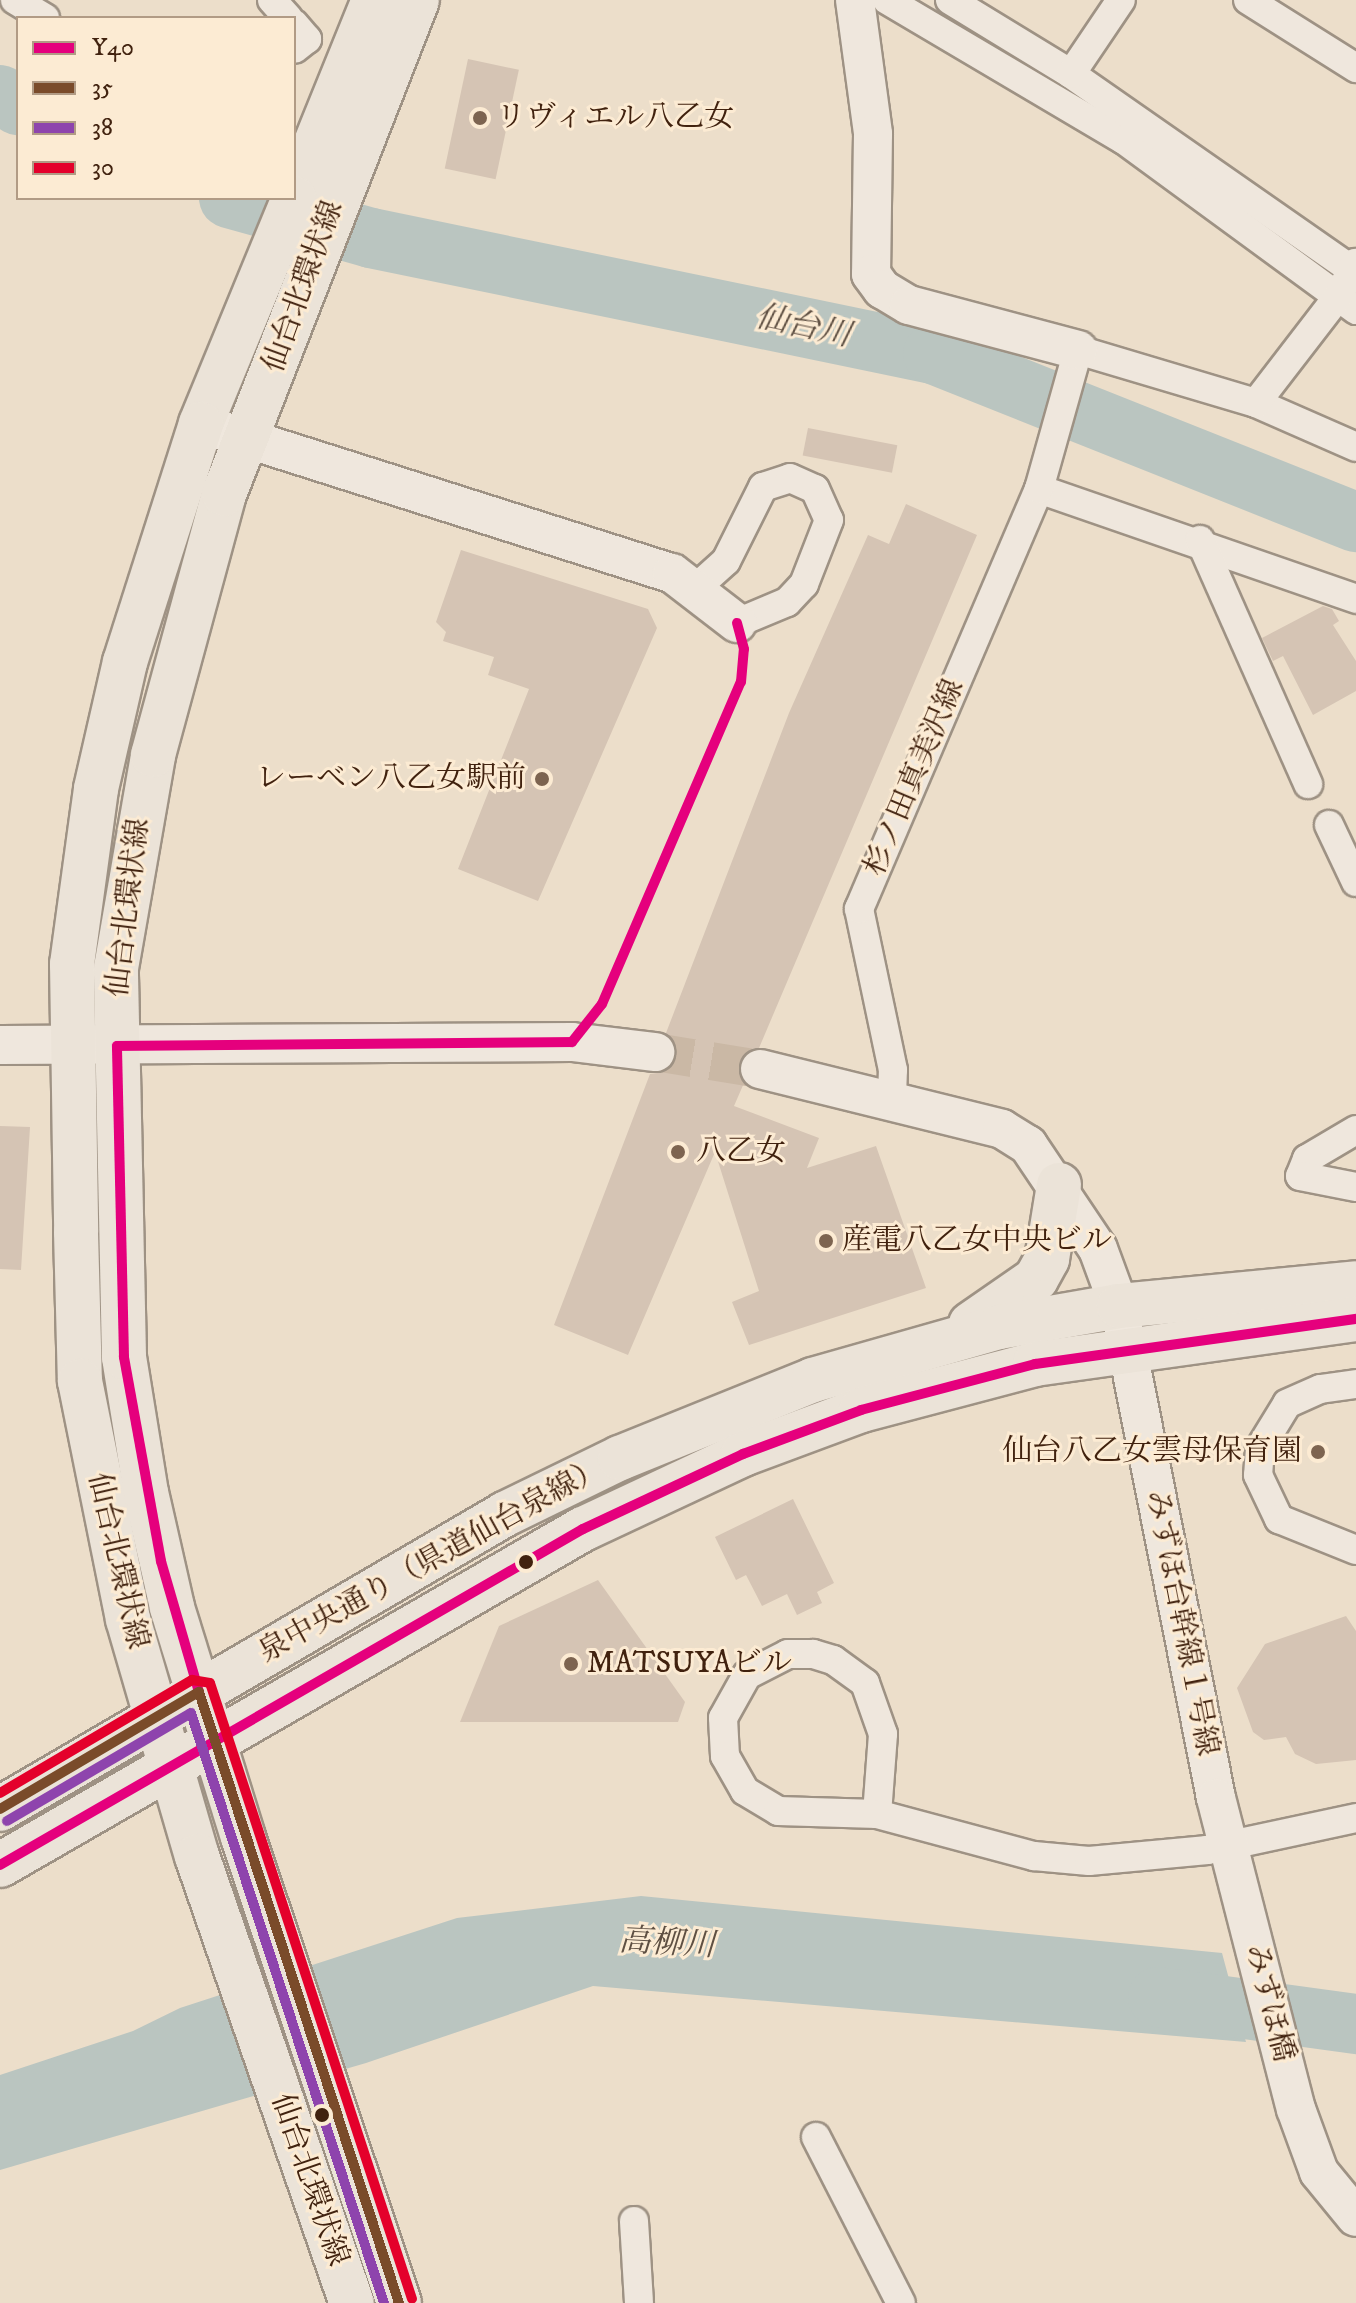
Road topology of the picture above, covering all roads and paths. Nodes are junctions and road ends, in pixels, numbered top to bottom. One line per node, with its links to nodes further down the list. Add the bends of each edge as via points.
1 (15, 0): 10 (street)
2 (272, 0): 11 (street)
3 (374, 0): 16 (main road, 仙台北環状線)
4 (417, 0): 16 (main road, 仙台北環状線)
5 (855, 0): 19 (street, via 873,134 871,274 882,289 909,305)
6 (887, 0): 18 (street, via 1124,140)
7 (950, 0): 15 (street)
8 (1121, 0): 15 (street)
9 (1248, 0): 14 (street)
10 (42, 16)
11 (286, 16)
12 (296, 26): 13 (street, via 307,39)
13 (296, 47)
14 (1356, 68)
15 (1071, 74): 17 (street)
16 (310, 186): 21 (main road, 仙台北環状線, via 267,262); 22 (main road, 仙台北環状線, via 311,269)
17 (1355, 269): 18 (street)
18 (1347, 304): 20 (street)
19 (1075, 362): 20 (street); 24 (street, 杉ノ田真美沢線)
20 (1256, 403): 23 (street)
21 (201, 424): 22 (street); 33 (main road, 仙台北環状線, via 125,662 96,789 72,964)
22 (247, 439): 26 (street, via 672,573); 34 (main road, 仙台北環状線, via 186,624 144,797 116,968)
23 (1356, 447)
24 (1041, 479): 25 (street); 37 (street, 杉ノ田真美沢線, via 859,909 893,1070)
25 (1200, 540): 27 (street); 29 (street)
26 (696, 588): 28 (street); 28 (street, via 726,561 763,487 790,478 815,489 829,520 804,584 787,602)
27 (1356, 599)
28 (737, 623)
29 (1308, 784)
30 (1329, 825): 31 (street)
31 (1356, 882)
32 (0, 1045): 33 (street)
33 (73, 1045): 34 (street); 48 (main road, 仙台北環状線, via 80,1381 101,1502)
34 (117, 1046): 35 (street, via 572,1042); 47 (main road, 仙台北環状線, via 124,1357 161,1561)
35 (655, 1052)
36 (760, 1069): 37 (street, みずほ台幹線１号線)
37 (892, 1097): 39 (street, みずほ台幹線１号線, via 1002,1129 1028,1145)
38 (1356, 1130): 40 (street, via 1307,1159 1300,1176)
39 (1059, 1185): 43 (street, みずほ台幹線１号線, via 1098,1249); 44 (main road, via 1047,1259 1036,1279)
40 (1356, 1187)
41 (1356, 1283): 43 (main road)
42 (1356, 1319): 43 (main road)
43 (1122, 1326): 44 (main road, 泉中央通り（県道仙台泉線）); 49 (main road, 泉中央通り（県道仙台泉線）, via 743,1454 583,1529); 54 (street, みずほ台幹線１号線)
44 (945, 1340): 47 (main road, 泉中央通り（県道仙台泉線）, via 813,1380 620,1458 505,1514)
45 (1356, 1384): 46 (street, via 1320,1389 1287,1404 1260,1448 1258,1475 1279,1519)
46 (1356, 1550)
47 (199, 1692): 48 (main road, 泉中央通り（県道仙台泉線）); 49 (main road, 仙台北環状線)
48 (155, 1719): 50 (main road, 仙台北環状線); 51 (main road, 泉中央通り（県道仙台泉線）)
49 (214, 1742): 50 (main road, 泉中央通り（県道仙台泉線）); 61 (main road, 仙台北環状線)
50 (169, 1767): 55 (main road, 泉中央通り（県道仙台泉線）); 60 (main road, 仙台北環状線)
51 (0, 1809)
52 (877, 1814): 52 (street, via 788,1813 745,1791 725,1756 722,1737 727,1704 747,1675 788,1654 813,1654 833,1660 865,1683 883,1734); 54 (street, via 1034,1856 1075,1859)
53 (1356, 1818): 54 (street)
54 (1230, 1845): 56 (street, みずほ台幹線１号線)
55 (0, 1865)
56 (1242, 1898): 58 (street, みずほ橋, via 1296,2109 1319,2172)
57 (816, 2137): 63 (street)
58 (1356, 2217)
59 (634, 2221): 62 (street)
60 (352, 2303)
61 (399, 2303)
62 (639, 2303)
63 (901, 2303)

